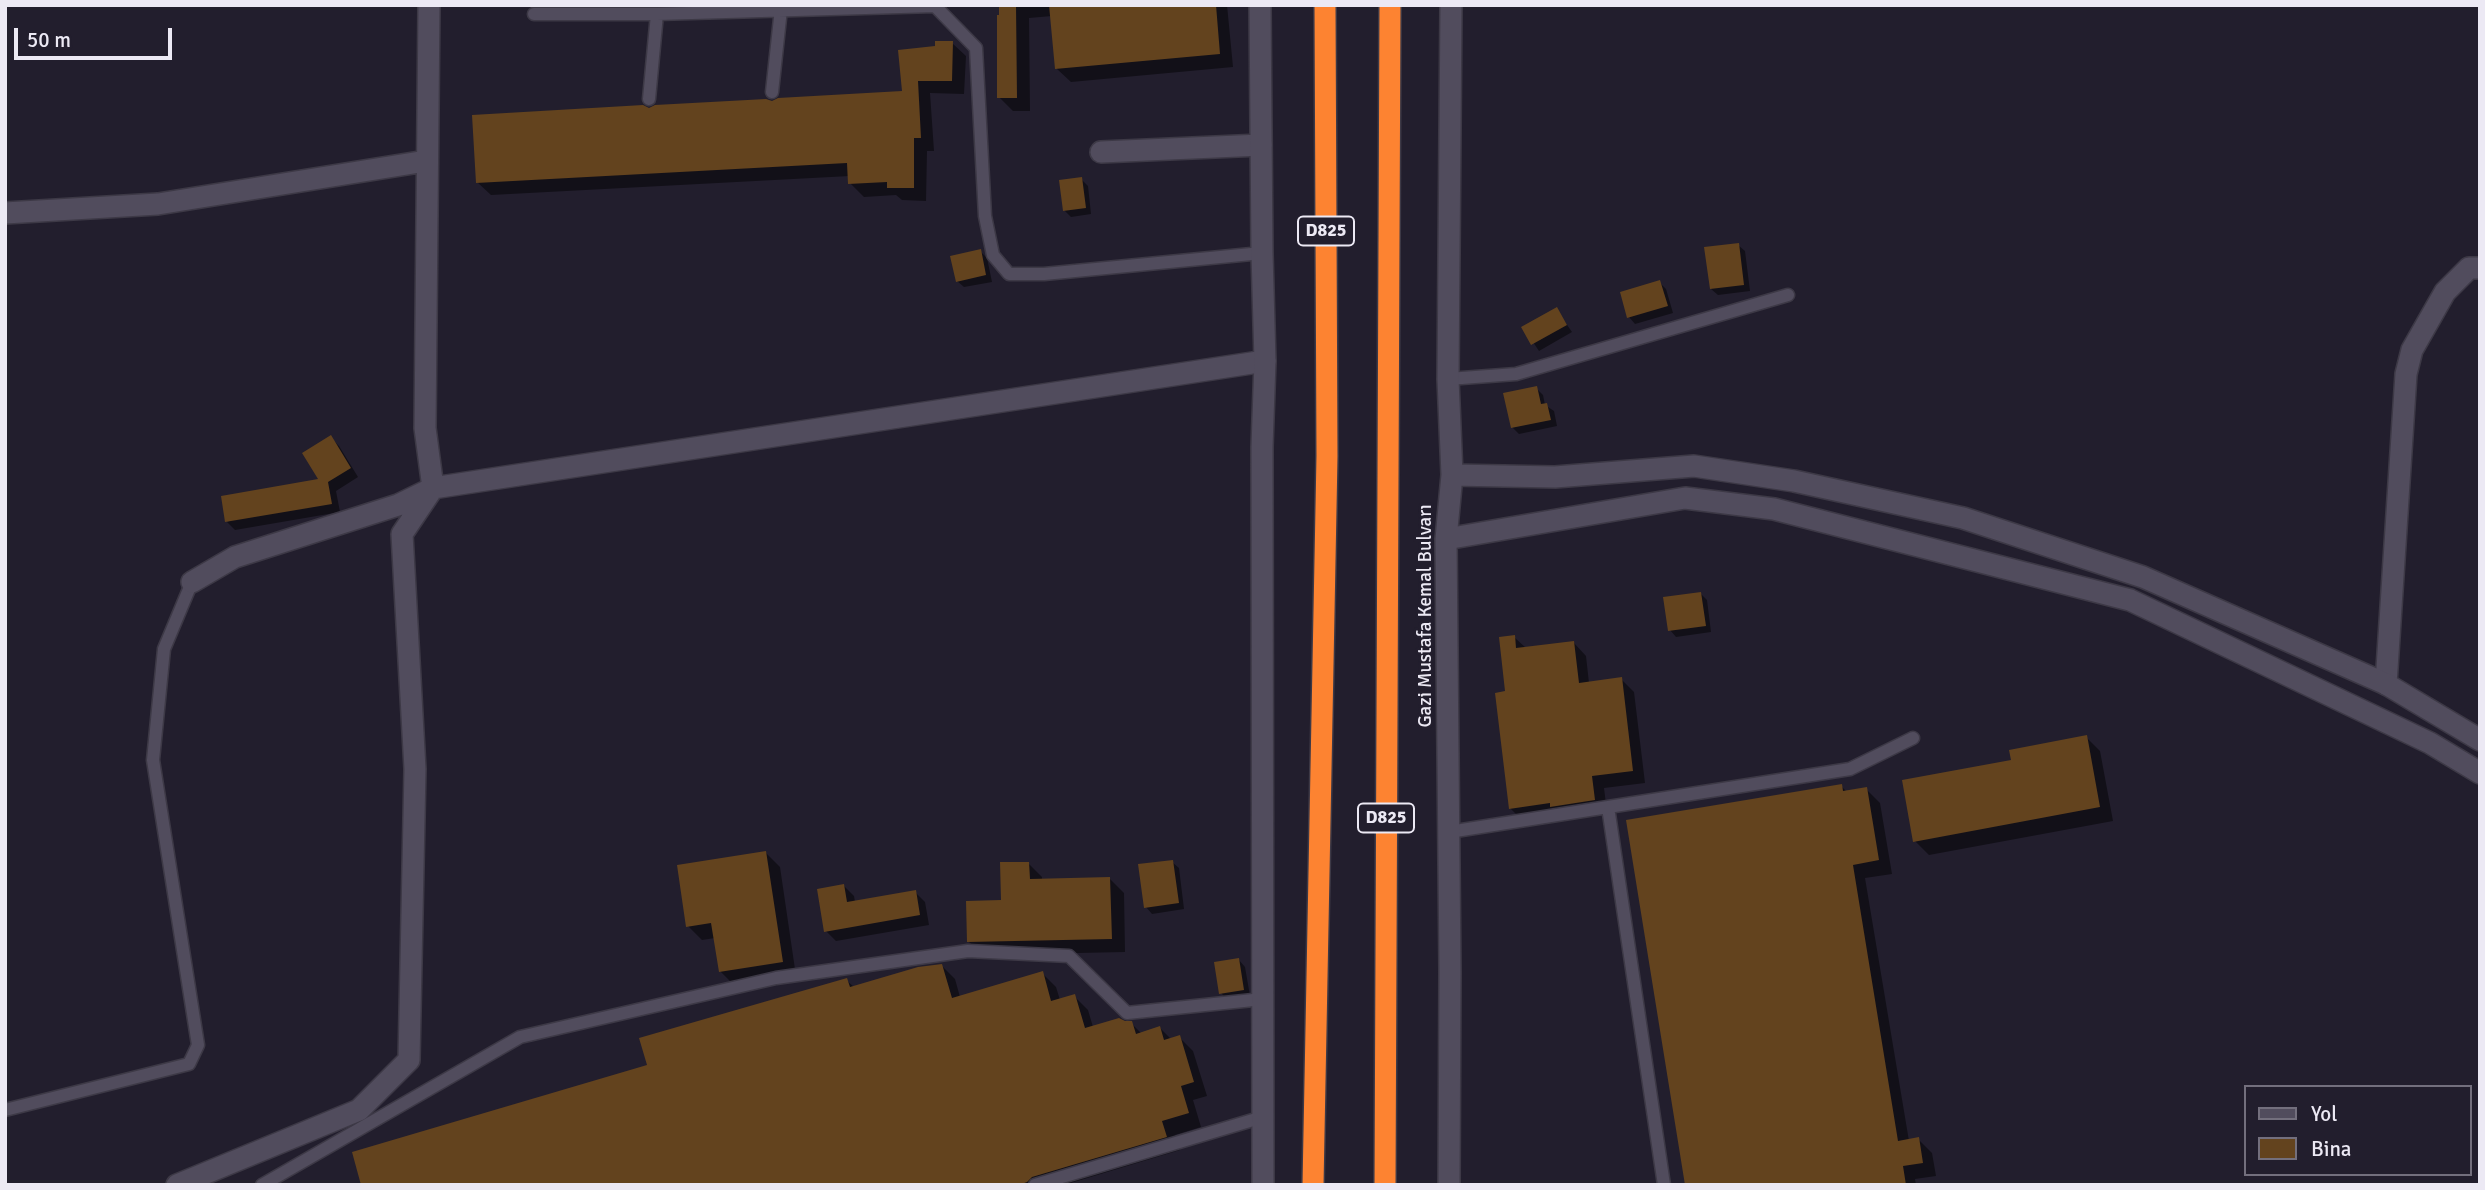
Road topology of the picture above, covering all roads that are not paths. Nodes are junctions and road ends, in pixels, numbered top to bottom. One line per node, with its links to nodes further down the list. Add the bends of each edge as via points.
1 (429, 5): 13 (street)
2 (1260, 5): 11 (street)
3 (1325, 5): 37 (highway, D825, via 1327,457)
4 (1390, 5): 38 (highway, Gazi Mustafa Kemal Bulvarı / D825)
5 (1451, 5): 19 (street, Gazi Mustafa Kemal Bulvarı)
6 (781, 9): 8 (lane); 9 (lane); 15 (lane, via 935,6 976,48 985,216 993,254 1009,274)
7 (534, 14): 8 (lane)
8 (657, 14): 10 (lane)
9 (772, 92)
10 (649, 99)
11 (1261, 145): 12 (street); 15 (street)
12 (1101, 152)
13 (426, 161): 14 (street, via 158,204); 21 (street, via 425,428)
14 (5, 213)
15 (1262, 253): 18 (street)
16 (2480, 268): 24 (street, via 2469,268 2445,292 2412,351 2406,374)
17 (1788, 295): 19 (lane, via 1516,374)
18 (1265, 361): 21 (street); 30 (street)
19 (1448, 379): 20 (street, Gazi Mustafa Kemal Bulvarı)
20 (1452, 475): 22 (street, Gazi Mustafa Kemal Bulvarı); 24 (street, via 1555,477 1694,466 1794,481 1963,518 2143,577)
21 (433, 488): 23 (street, via 398,505 234,557); 33 (street, via 402,534 415,769 409,1060 359,1110)
22 (1446, 539): 27 (street, via 1685,498 1774,509 2130,600 2430,743); 29 (street, Gazi Mustafa Kemal Bulvarı)
23 (192, 582): 31 (lane, via 164,649 153,760 198,1045 189,1064)
24 (2386, 684): 26 (street)
25 (1913, 738): 28 (lane, via 1850,769)
26 (2480, 740)
27 (2480, 773)
28 (1608, 807): 29 (lane); 40 (lane)
29 (1449, 832): 39 (street, Gazi Mustafa Kemal Bulvarı)
30 (1263, 999): 32 (street); 34 (lane, via 1127,1013 1069,956 968,951 776,978 520,1037)
31 (5, 1110)
32 (1263, 1116): 35 (lane); 36 (street)
33 (177, 1185)
34 (262, 1185)
35 (1035, 1185)
36 (1264, 1185)
37 (1313, 1185)
38 (1385, 1185)
39 (1449, 1185)
40 (1664, 1185)

